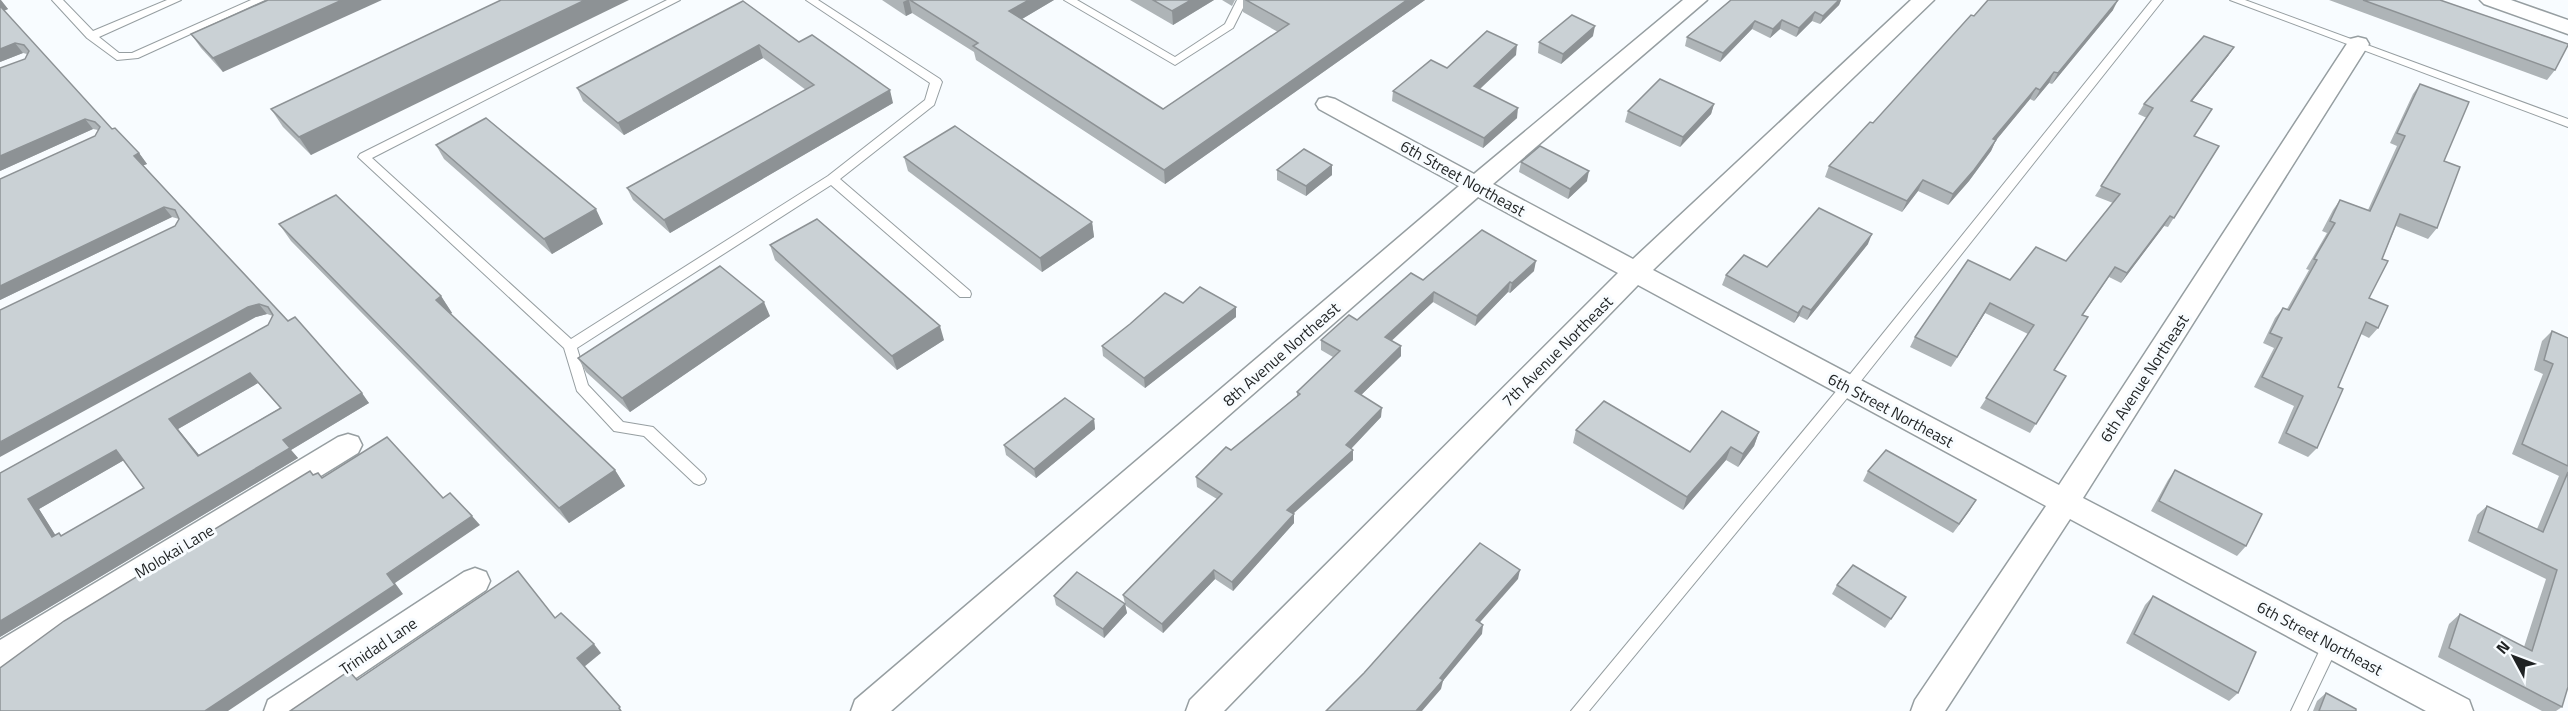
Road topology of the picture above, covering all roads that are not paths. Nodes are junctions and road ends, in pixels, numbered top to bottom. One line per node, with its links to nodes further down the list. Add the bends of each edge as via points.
1 (57, 0): 14 (lane)
2 (176, 0): 14 (lane)
3 (260, 0): 14 (lane, via 134,56 117,57)
4 (675, 0): 22 (lane, via 364,157)
5 (811, 0): 18 (lane, via 936,82 930,102)
6 (1069, 0): 7 (lane, via 1174,63 1229,26)
7 (1242, 0)
8 (1696, 0): 19 (street, 8th Avenue Northeast)
9 (1923, 0): 20 (street, 7th Avenue Northeast)
10 (2158, 0): 23 (lane)
11 (2235, 0): 15 (lane)
12 (2491, 0): 13 (street)
13 (2568, 27)
14 (91, 36)
15 (2358, 44): 17 (lane); 26 (street, 6th Avenue Northeast)
16 (1327, 104): 19 (street, 6th Street Northeast)
17 (2568, 123)
18 (832, 178): 21 (lane); 22 (lane)
19 (1476, 185): 20 (street, 6th Street Northeast); 31 (street, 8th Avenue Northeast)
20 (1635, 272): 23 (street, 6th Street Northeast); 32 (street, 7th Avenue Northeast)
21 (966, 294)
22 (570, 346): 25 (lane, via 582,387 619,427 648,431)
23 (1848, 387): 26 (street, 6th Street Northeast); 33 (lane)
24 (348, 445): 29 (street, Molokai Lane)
25 (699, 479)
26 (2064, 503): 28 (street, 6th Street Northeast); 34 (street, 6th Avenue Northeast)
27 (475, 581): 30 (street, Trinidad Lane)
28 (2331, 644): 35 (lane); 36 (street, 6th Street Northeast)
29 (0, 657)
30 (280, 711)
31 (867, 711)
32 (1202, 711)
33 (1579, 711)
34 (1927, 711)
35 (2299, 711)
36 (2457, 711)

